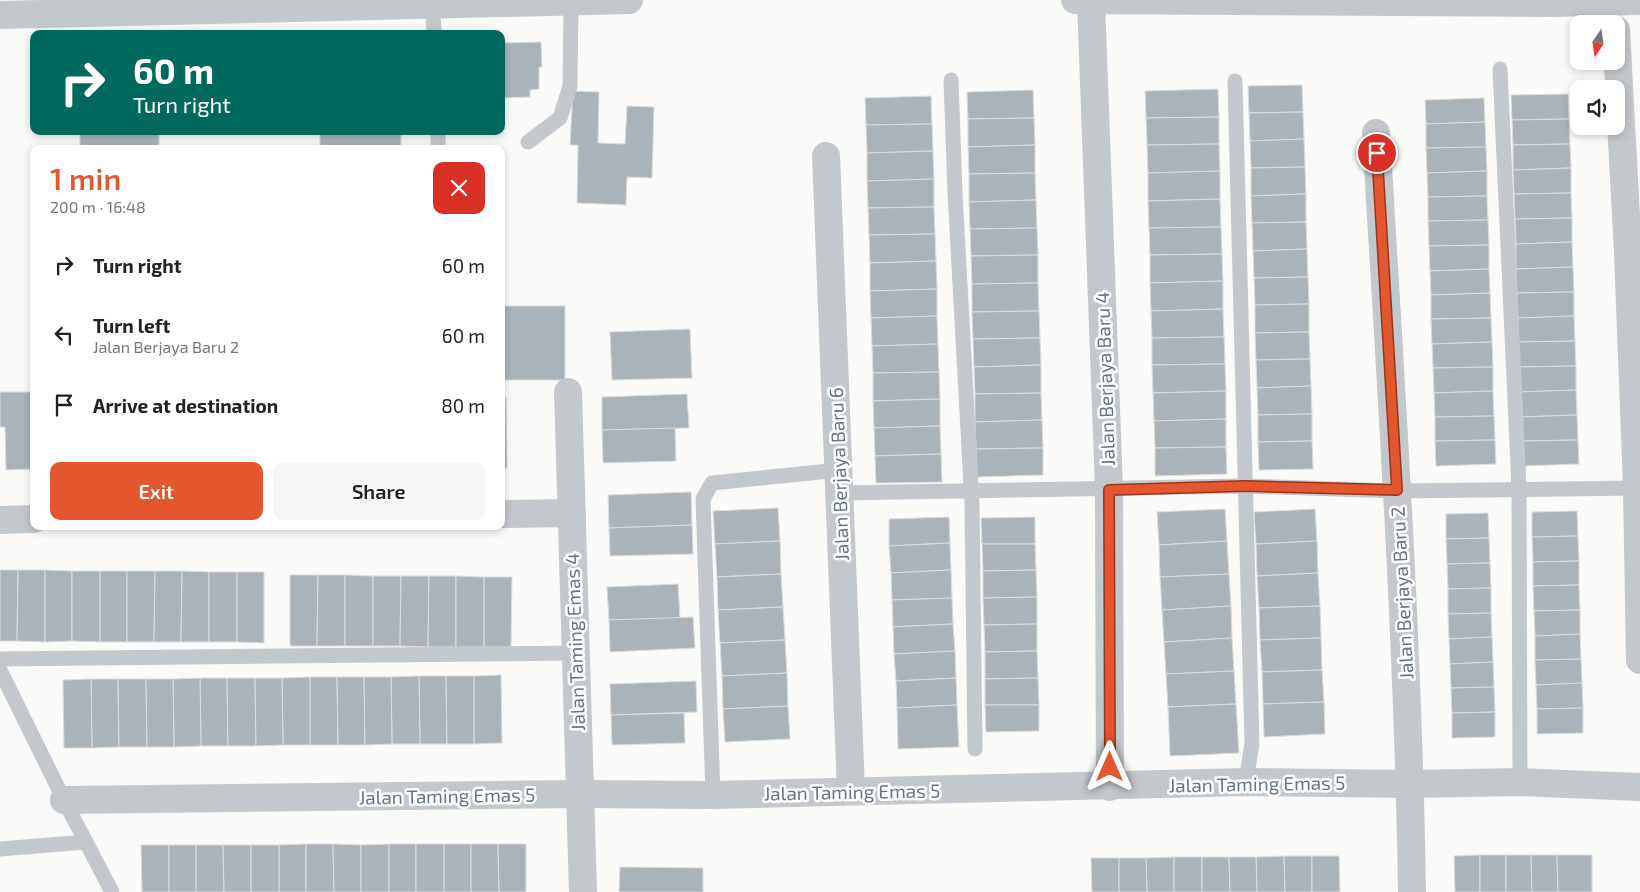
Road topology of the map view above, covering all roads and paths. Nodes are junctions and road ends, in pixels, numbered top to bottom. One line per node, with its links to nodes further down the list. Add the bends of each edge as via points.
1 (629, 0): 3 (street)
2 (1083, 0): 4 (street); 24 (street, Jalan Berjaya Baru 4)
3 (571, 1): 5 (street); 15 (lane, via 570,86 560,118)
4 (1550, 2): 6 (street)
5 (433, 5): 7 (street); 8 (lane)
6 (1624, 9)
7 (0, 15)
8 (434, 30)
9 (1500, 69): 23 (lane)
10 (1625, 69): 13 (street)
11 (951, 80): 26 (lane)
12 (1235, 80): 21 (lane)
13 (1629, 86): 17 (street)
14 (1376, 133): 25 (street, Jalan Berjaya Baru 2)
15 (528, 142)
16 (826, 156): 20 (street, Jalan Berjaya Baru 6)
17 (1634, 253): 18 (street)
18 (1636, 387): 22 (street)
19 (568, 392): 27 (street, Jalan Taming Emas 4)
20 (840, 482): 26 (lane); 41 (street, Jalan Berjaya Baru 6); 43 (lane, via 712,483 703,498)
21 (1245, 486): 24 (lane); 25 (lane); 36 (lane, via 1252,743)
22 (1637, 488): 23 (lane); 33 (street)
23 (1519, 489): 25 (lane); 37 (lane)
24 (1109, 490): 26 (lane); 39 (street, Jalan Berjaya Baru 4)
25 (1397, 490): 38 (street, Jalan Berjaya Baru 2)
26 (971, 492): 35 (lane)
27 (572, 513): 28 (street); 31 (street, Jalan Taming Emas 4)
28 (505, 514)
29 (30, 519): 30 (street)
30 (0, 520)
31 (576, 653): 32 (lane); 42 (street, Jalan Taming Emas 4)
32 (0, 659)
33 (1640, 660)
34 (0, 670): 44 (lane)
35 (975, 749)
36 (1246, 782): 38 (street, Jalan Taming Emas 5); 39 (street, Jalan Taming Emas 5)
37 (1520, 782): 38 (street, Jalan Taming Emas 5); 40 (street, Jalan Taming Emas 5)
38 (1410, 784): 49 (street, Jalan Berjaya Baru 2)
39 (1110, 787): 41 (street, Jalan Taming Emas 5)
40 (1640, 787)
41 (851, 791): 43 (street, Jalan Taming Emas 5)
42 (580, 794): 43 (street, Jalan Taming Emas 5); 44 (street, Jalan Taming Emas 5); 48 (street, Jalan Taming Emas 4)
43 (713, 795)
44 (64, 800): 45 (lane)
45 (86, 842): 46 (lane); 47 (lane)
46 (0, 849)
47 (112, 892)
48 (583, 892)
49 (1412, 892)

